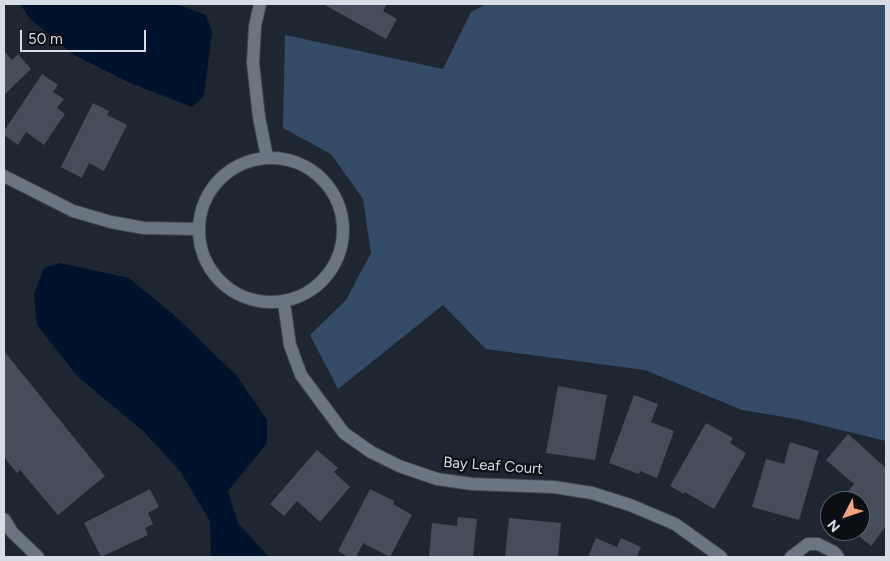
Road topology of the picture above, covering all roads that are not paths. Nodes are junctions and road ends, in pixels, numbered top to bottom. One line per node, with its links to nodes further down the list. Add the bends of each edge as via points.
1 (260, 4): 2 (street, via 253,63)
2 (267, 157): 4 (street, via 238,165 221,177 202,208); 5 (street, via 302,164 318,174 332,189 344,223 339,257 329,274 316,287)
3 (4, 176): 4 (street, via 72,211 111,222 144,228)
4 (198, 229): 5 (street, via 206,263 230,289 259,301)
5 (284, 303): 8 (street, Bay Leaf Court, via 290,345 301,375 344,433 371,452 399,466 437,478 472,484 554,487 630,505 675,524)
6 (4, 519): 7 (street, via 12,532)
7 (38, 557)
8 (722, 557)
9 (792, 557): 10 (street, via 808,544 818,544)
10 (838, 557)

